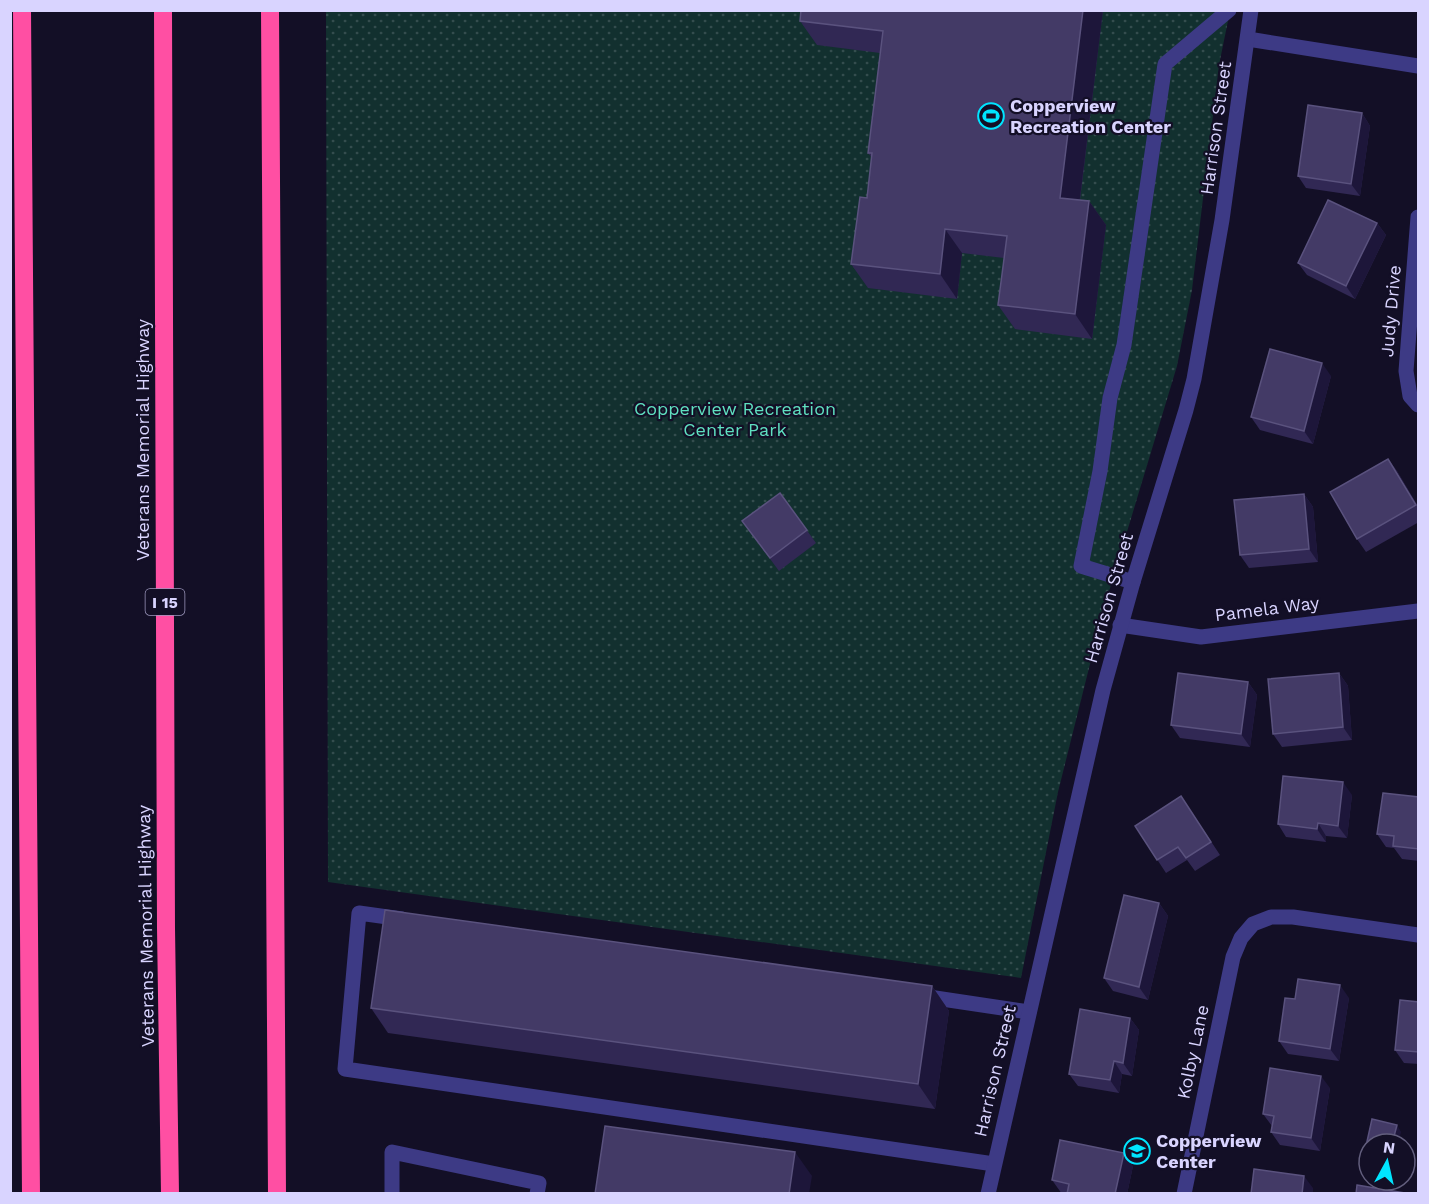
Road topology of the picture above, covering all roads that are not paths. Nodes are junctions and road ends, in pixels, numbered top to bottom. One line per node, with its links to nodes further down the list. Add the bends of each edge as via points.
1 (22, 10): 18 (highway)
2 (163, 10): 19 (highway, Veterans Memorial Highway / I 15)
3 (270, 10): 20 (highway)
4 (1229, 10): 10 (street, via 1165,64 1124,345 1110,398 1081,566)
5 (1251, 10): 6 (street, Harrison Street)
6 (1248, 39): 7 (street); 10 (street, Harrison Street, via 1194,379)
7 (1419, 66)
8 (1419, 217): 9 (street, Judy Drive, via 1406,371 1410,396)
9 (1419, 405)
10 (1132, 582): 12 (street, Harrison Street)
11 (1419, 610): 12 (street, Pamela Way, via 1201,637)
12 (1120, 626): 16 (street, Harrison Street)
13 (418, 921): 17 (street, via 359,913 345,1069)
14 (1419, 935): 24 (street, Kolby Lane, via 1293,917 1271,917 1253,924 1241,938 1233,957)
15 (911, 994): 16 (street)
16 (1029, 1012): 17 (street, Harrison Street)
17 (994, 1164): 23 (street, Harrison Street)
18 (31, 1194)
19 (170, 1194)
20 (277, 1194)
21 (392, 1194): 22 (street, via 392,1152 539,1183)
22 (537, 1194)
23 (987, 1194)
24 (1184, 1194)

